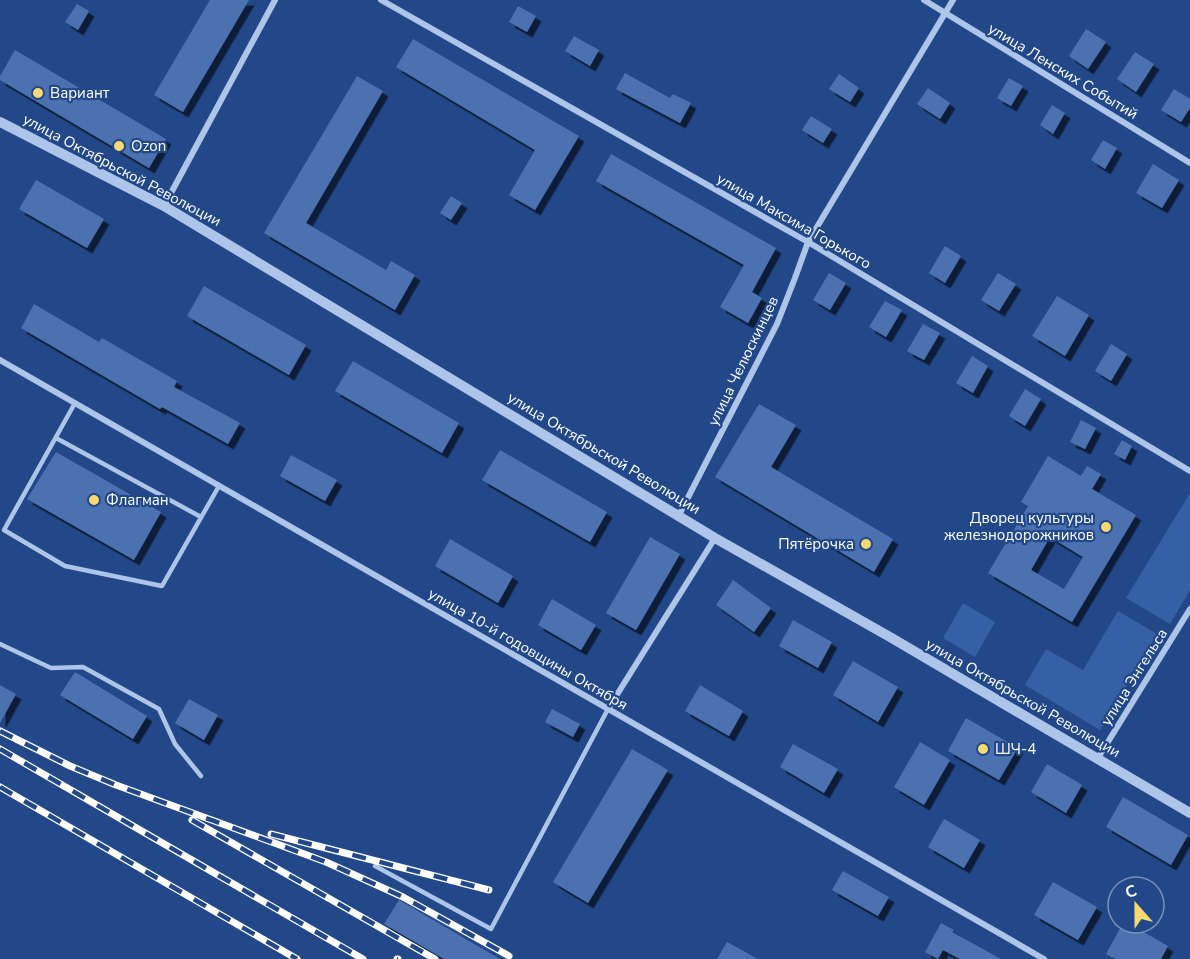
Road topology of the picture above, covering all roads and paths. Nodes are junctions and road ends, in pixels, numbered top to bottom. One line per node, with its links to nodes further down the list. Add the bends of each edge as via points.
1 (275, 0): 8 (street)
2 (381, 0): 9 (street, улица Максима Горького)
3 (924, 0): 5 (street, улица Ленских Событий)
4 (953, 0): 5 (street, улица Челюскинцев)
5 (945, 13): 7 (street, улица Ленских Событий); 9 (street, улица Челюскинцев)
6 (0, 122): 8 (street, улица Октябрьской Революции)
7 (1190, 163)
8 (164, 206): 15 (street, улица Октябрьской Революции)
9 (807, 242): 13 (street, улица Максима Горького); 15 (street, улица Челюскинцев, via 777,324)
10 (0, 360): 11 (street, улица 10-й годовщины Октября)
11 (75, 403): 12 (lane); 14 (street, улица 10-й годовщины Октября)
12 (56, 438): 16 (lane); 16 (lane, via 4,530 65,566 162,586)
13 (1190, 471)
14 (219, 486): 16 (lane); 20 (street, улица 10-й годовщины Октября)
15 (679, 515): 17 (street, улица Октябрьской Революции)
16 (201, 517)
17 (715, 538): 20 (street); 21 (street, улица Октябрьской Революции)
18 (1190, 609): 21 (street, улица Энгельса)
19 (0, 644): 22 (lane, via 51,668 83,667 159,709 175,744)
20 (608, 709): 24 (lane, via 491,929); 25 (street, улица 10-й годовщины Октября)
21 (1098, 758): 23 (street, улица Октябрьской Революции)
22 (201, 776)
23 (1190, 813)
24 (375, 866)
25 (1044, 959)

